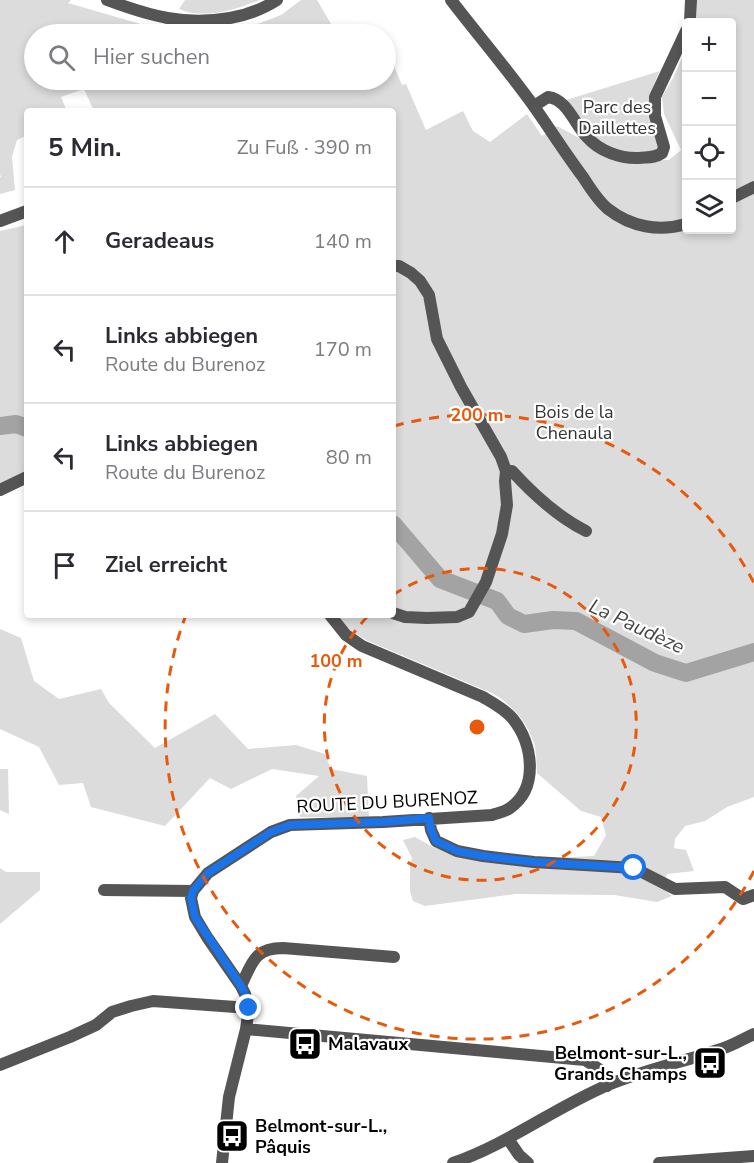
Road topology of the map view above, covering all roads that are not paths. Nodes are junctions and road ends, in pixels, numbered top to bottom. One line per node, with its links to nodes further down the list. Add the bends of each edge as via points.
1 (107, 0): 2 (street, via 191,22 248,15)
2 (277, 0)
3 (451, 0): 7 (street)
4 (691, 0): 5 (street)
5 (690, 18)
6 (682, 42): 7 (street, via 655,97 655,116 664,147 657,157 633,158 603,149 587,137 555,99 548,98)
7 (534, 106): 12 (street, via 606,207 639,225)
8 (754, 187): 9 (street)
9 (736, 196)
10 (24, 213): 11 (street)
11 (0, 221)
12 (682, 225)
13 (396, 266): 14 (street, via 411,273 429,295 437,339)
14 (506, 471): 17 (street, via 512,471 547,504); 18 (street, via 507,505 502,534 474,606 457,617)
15 (24, 478): 16 (street)
16 (0, 490)
17 (586, 531)
18 (396, 614)
19 (332, 618): 20 (street, ROUTE DU BURENOZ, via 346,635 362,646 499,707 524,736 529,752 528,784 509,809 492,815)
20 (429, 818): 22 (street, ROUTE DU BURENOZ, via 290,825 271,832 208,873); 23 (street, via 436,841 457,851 534,862 634,868 675,889 725,887 743,899)
21 (104, 890): 22 (street)
22 (193, 891): 25 (street, via 195,917)
23 (754, 895)
24 (394, 957): 25 (street, via 272,948 259,953)
25 (241, 986): 26 (street)
26 (249, 1008): 27 (street); 29 (street, via 153,1001 131,1005 70,1037)
27 (246, 1029): 30 (street, via 585,1060 599,1069); 33 (street, via 229,1097)
28 (754, 1034): 30 (street, via 723,1049)
29 (0, 1065)
30 (607, 1086): 31 (street)
31 (508, 1139): 34 (street); 35 (street)
32 (754, 1156): 36 (street)
33 (222, 1163)
34 (453, 1163)
35 (528, 1163)
36 (659, 1163)

